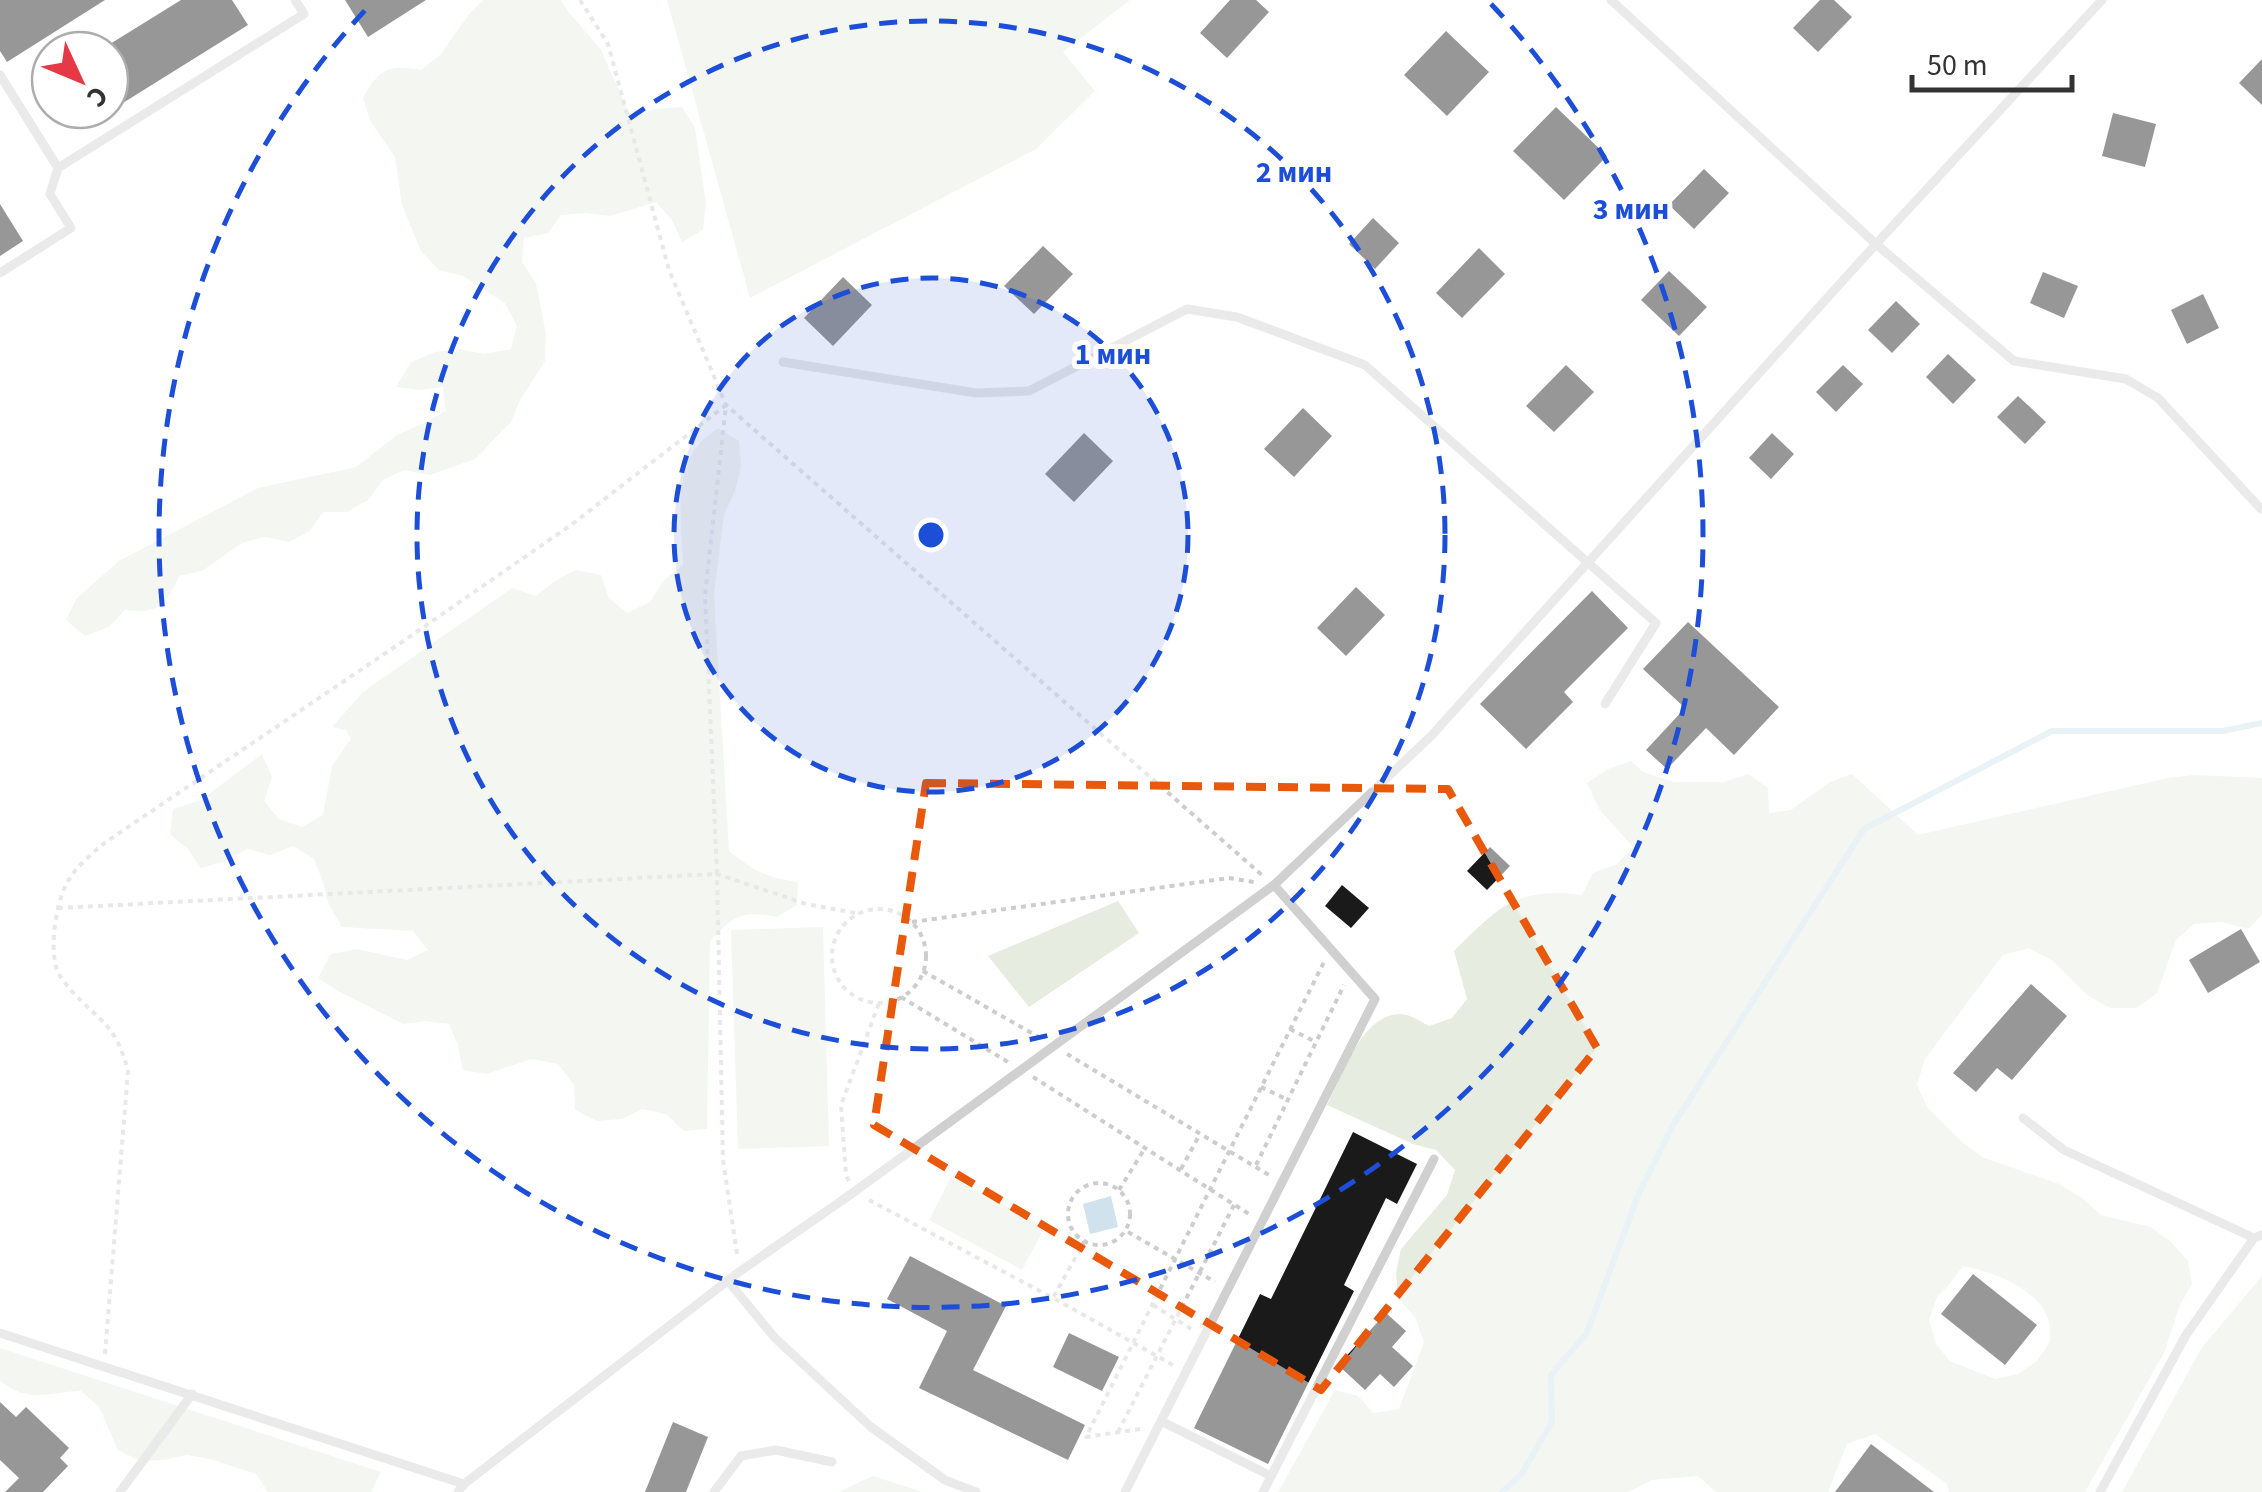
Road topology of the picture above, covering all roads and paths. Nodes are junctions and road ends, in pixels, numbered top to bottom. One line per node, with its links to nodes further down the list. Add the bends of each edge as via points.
1 (295, 0): 6 (lane, via 304,14)
2 (580, 0): 10 (path, via 608,44 669,270)
3 (1611, 0): 7 (lane)
4 (2102, 0): 7 (lane)
5 (1, 78): 6 (lane)
6 (58, 168): 8 (lane, via 50,194 71,228)
7 (1876, 244): 11 (lane, via 2014,361 2126,379 2158,398); 12 (lane)
8 (0, 272)
9 (783, 362): 12 (lane, via 976,394 1029,390 1187,308 1237,317 1364,365)
10 (726, 405): 14 (path, via 706,594); 15 (path); 16 (path, via 571,525 103,844 70,876)
11 (2261, 510)
12 (1590, 564): 13 (lane, via 1656,623); 15 (lane, via 1431,736)
13 (1605, 704)
14 (717, 874): 16 (path); 17 (path); 47 (path, via 723,1160)
15 (1274, 886): 18 (path, via 1230,878); 19 (lane); 26 (lane)
16 (58, 908): 58 (path, via 58,971 107,1023 128,1071)
17 (856, 914): 18 (path, via 883,908); 23 (path, via 832,943 834,972 854,997)
18 (912, 922): 20 (path, via 926,947)
19 (1330, 949): 21 (lane); 24 (path)
20 (923, 971): 22 (path); 26 (path)
21 (1351, 972): 25 (path); 37 (lane, via 1375,999)
22 (901, 997): 23 (path); 27 (path)
23 (879, 1003): 40 (path, via 840,1106 846,1176)
24 (1290, 1029): 25 (path); 28 (path)
25 (1316, 1042): 29 (path)
26 (1054, 1046): 27 (lane); 31 (path)
27 (1022, 1070): 32 (path); 40 (lane)
28 (1261, 1087): 29 (path); 33 (path)
29 (1288, 1100): 35 (path)
30 (2023, 1118): 44 (lane, via 2064,1150)
31 (1200, 1134): 33 (path); 36 (path)
32 (1144, 1148): 36 (path); 38 (path)
33 (1229, 1151): 35 (path); 39 (path)
34 (1434, 1159): 64 (lane)
35 (1255, 1167): 37 (path)
36 (1180, 1170): 39 (path)
37 (1282, 1183): 42 (lane)
38 (1119, 1190): 43 (path, via 1129,1204); 45 (path, via 1090,1184 1073,1196 1070,1226)
39 (1210, 1190): 41 (path); 46 (path)
40 (854, 1192): 47 (lane); 51 (path)
41 (1234, 1205): 42 (path); 48 (path)
42 (1262, 1222): 50 (lane)
43 (1126, 1231): 45 (path, via 1111,1243); 46 (path)
44 (2258, 1236): 71 (lane, via 2186,1336)
45 (1084, 1242): 51 (path)
46 (1175, 1259): 48 (path); 52 (path)
47 (739, 1272): 49 (lane)
48 (1200, 1273): 50 (path); 53 (path)
49 (728, 1281): 65 (lane); 68 (lane, via 774,1338 870,1428 944,1480)
50 (1228, 1289): 55 (lane)
51 (1054, 1298): 56 (path)
52 (1152, 1305): 53 (path); 56 (path)
53 (1176, 1319): 55 (path); 57 (path)
54 (0, 1333): 58 (lane)
55 (1204, 1337): 59 (lane)
56 (1134, 1341): 57 (path); 62 (path, via 1086,1437)
57 (1158, 1355): 59 (path); 62 (path)
58 (104, 1366): 60 (lane)
59 (1186, 1372): 61 (lane)
60 (192, 1394): 65 (lane); 66 (lane)
61 (1160, 1424): 62 (path); 64 (lane); 69 (lane)
62 (1118, 1432)
63 (832, 1462): 67 (lane, via 776,1450 741,1456)
64 (1271, 1476): 70 (lane)
65 (461, 1488)
66 (120, 1492)
67 (714, 1492)
68 (976, 1492)
69 (1125, 1492)
70 (1263, 1492)
71 (2100, 1492)

